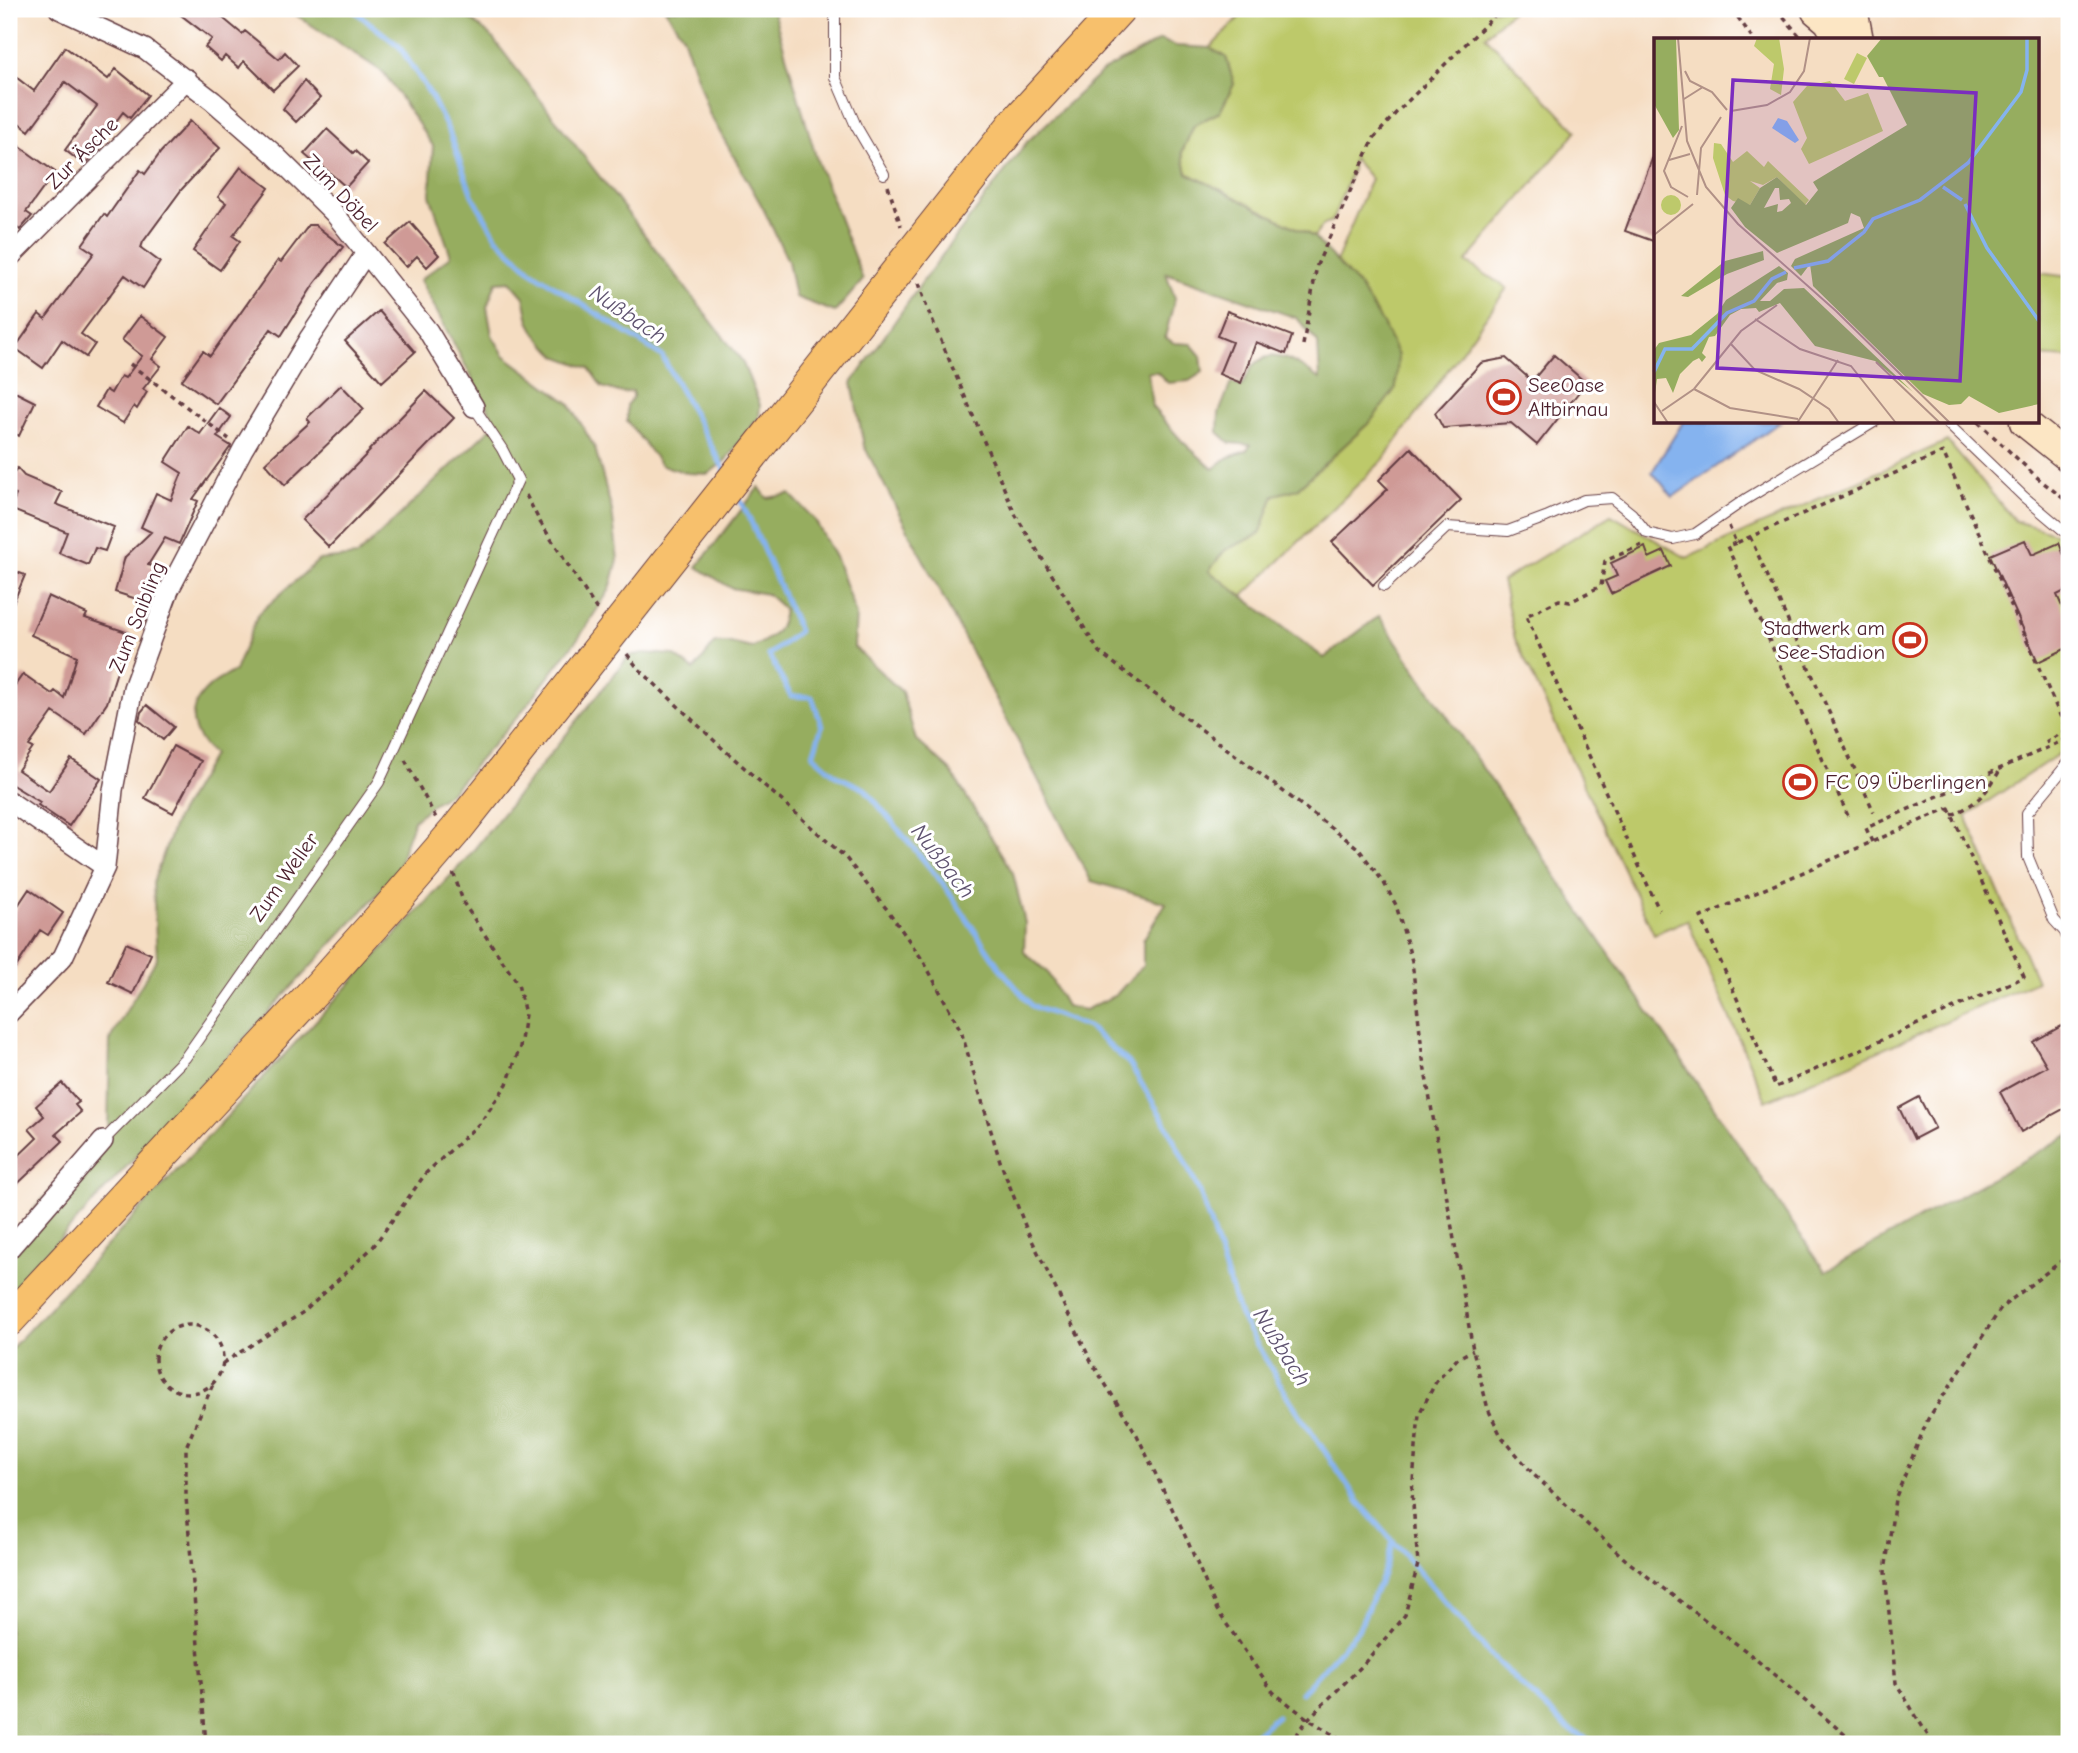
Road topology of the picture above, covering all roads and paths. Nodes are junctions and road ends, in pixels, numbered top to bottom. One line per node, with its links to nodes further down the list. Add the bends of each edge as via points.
1 (59, 9): 13 (street, Zum Döbel, via 145,49)
2 (835, 9): 14 (lane, via 835,77)
3 (1119, 9): 56 (main road, bridge, via 1013,125 465,819 321,984)
4 (1501, 9): 18 (path, via 1374,138 1317,265)
5 (1732, 9): 9 (path)
6 (1777, 9): 10 (path)
7 (1821, 9): 11 (street)
8 (1853, 9): 12 (street)
9 (1753, 38)
10 (1800, 38)
11 (1838, 38)
12 (1859, 38)
13 (187, 79): 15 (street, Zum Döbel, via 274,154 334,213); 16 (street, Zur Äsche)
14 (884, 174)
15 (366, 253): 20 (street, Zum Döbel, via 428,331); 25 (street, Zum Saibling)
16 (9, 258)
17 (927, 308): 57 (path, via 1015,514 1099,652 1358,848 1396,905 1412,961 1423,1059)
18 (1303, 345)
19 (130, 364): 25 (path)
20 (474, 407): 27 (lane, Zum Döbel)
21 (1871, 424): 29 (lane)
22 (1948, 424): 30 (lane)
23 (1980, 424): 28 (path)
24 (2026, 424): 26 (street)
25 (243, 449): 48 (street, Zum Saibling, via 169,590 133,688 113,790)
26 (2069, 458)
27 (518, 481): 35 (path); 38 (lane, Zum Weller)
28 (2069, 503)
29 (1724, 514): 31 (lane, via 1695,534 1672,539); 33 (path)
30 (2069, 535)
31 (1662, 536): 34 (lane, via 1647,533 1632,513 1612,498 1584,500 1508,531 1447,527); 50 (path, via 1605,561 1601,586 1526,616)
32 (1750, 537): 33 (path); 39 (path, via 1944,452 2067,731 2047,741); 44 (path)
33 (1736, 543): 45 (path, via 1727,547)
34 (1384, 586)
35 (600, 616)
36 (622, 646): 60 (path, via 637,667 721,747 845,857 924,962 961,1031 1000,1161 1026,1228 1091,1361 1137,1435 1217,1610 1273,1692)
37 (2069, 738): 39 (path)
38 (396, 747): 43 (path); 53 (lane, Zum Weller, via 379,782 185,1058)
39 (2049, 747): 41 (path)
40 (2069, 762): 51 (lane, via 2027,813 2028,857 2054,920)
41 (2001, 768): 46 (path, via 1990,790); 47 (path, via 1866,828)
42 (9, 801): 48 (street)
43 (434, 811)
44 (1874, 813)
45 (1848, 816)
46 (1952, 816): 47 (path, via 1949,808); 47 (path, via 2024,977 1776,1087 1701,918)
47 (1872, 842)
48 (105, 867): 52 (street, Zum Saibling, via 63,957)
49 (464, 904): 58 (path, via 518,984 525,1014 507,1084 481,1122 426,1173 373,1247 305,1311)
50 (1659, 909)
51 (2069, 943)
52 (9, 1013)
53 (103, 1141): 54 (street, Zum Weller)
54 (9, 1249)
55 (2069, 1255): 65 (path, via 2003,1307 1928,1419 1895,1499 1885,1572 1896,1683)
56 (9, 1320)
57 (1474, 1350): 60 (path, via 1458,1358 1436,1382 1419,1414 1412,1492 1418,1564 1405,1615); 64 (path, via 1488,1409 1502,1436 1534,1475 1627,1561 1746,1651)
58 (223, 1363): 59 (path); 59 (path, via 218,1341 201,1327 179,1327 157,1350 158,1372 172,1389 193,1393)
59 (213, 1384): 61 (path, via 186,1447)
60 (1308, 1719): 62 (path); 63 (path)
61 (206, 1744)
62 (1290, 1744)
63 (1349, 1744)
64 (1856, 1744)
65 (1933, 1744)

